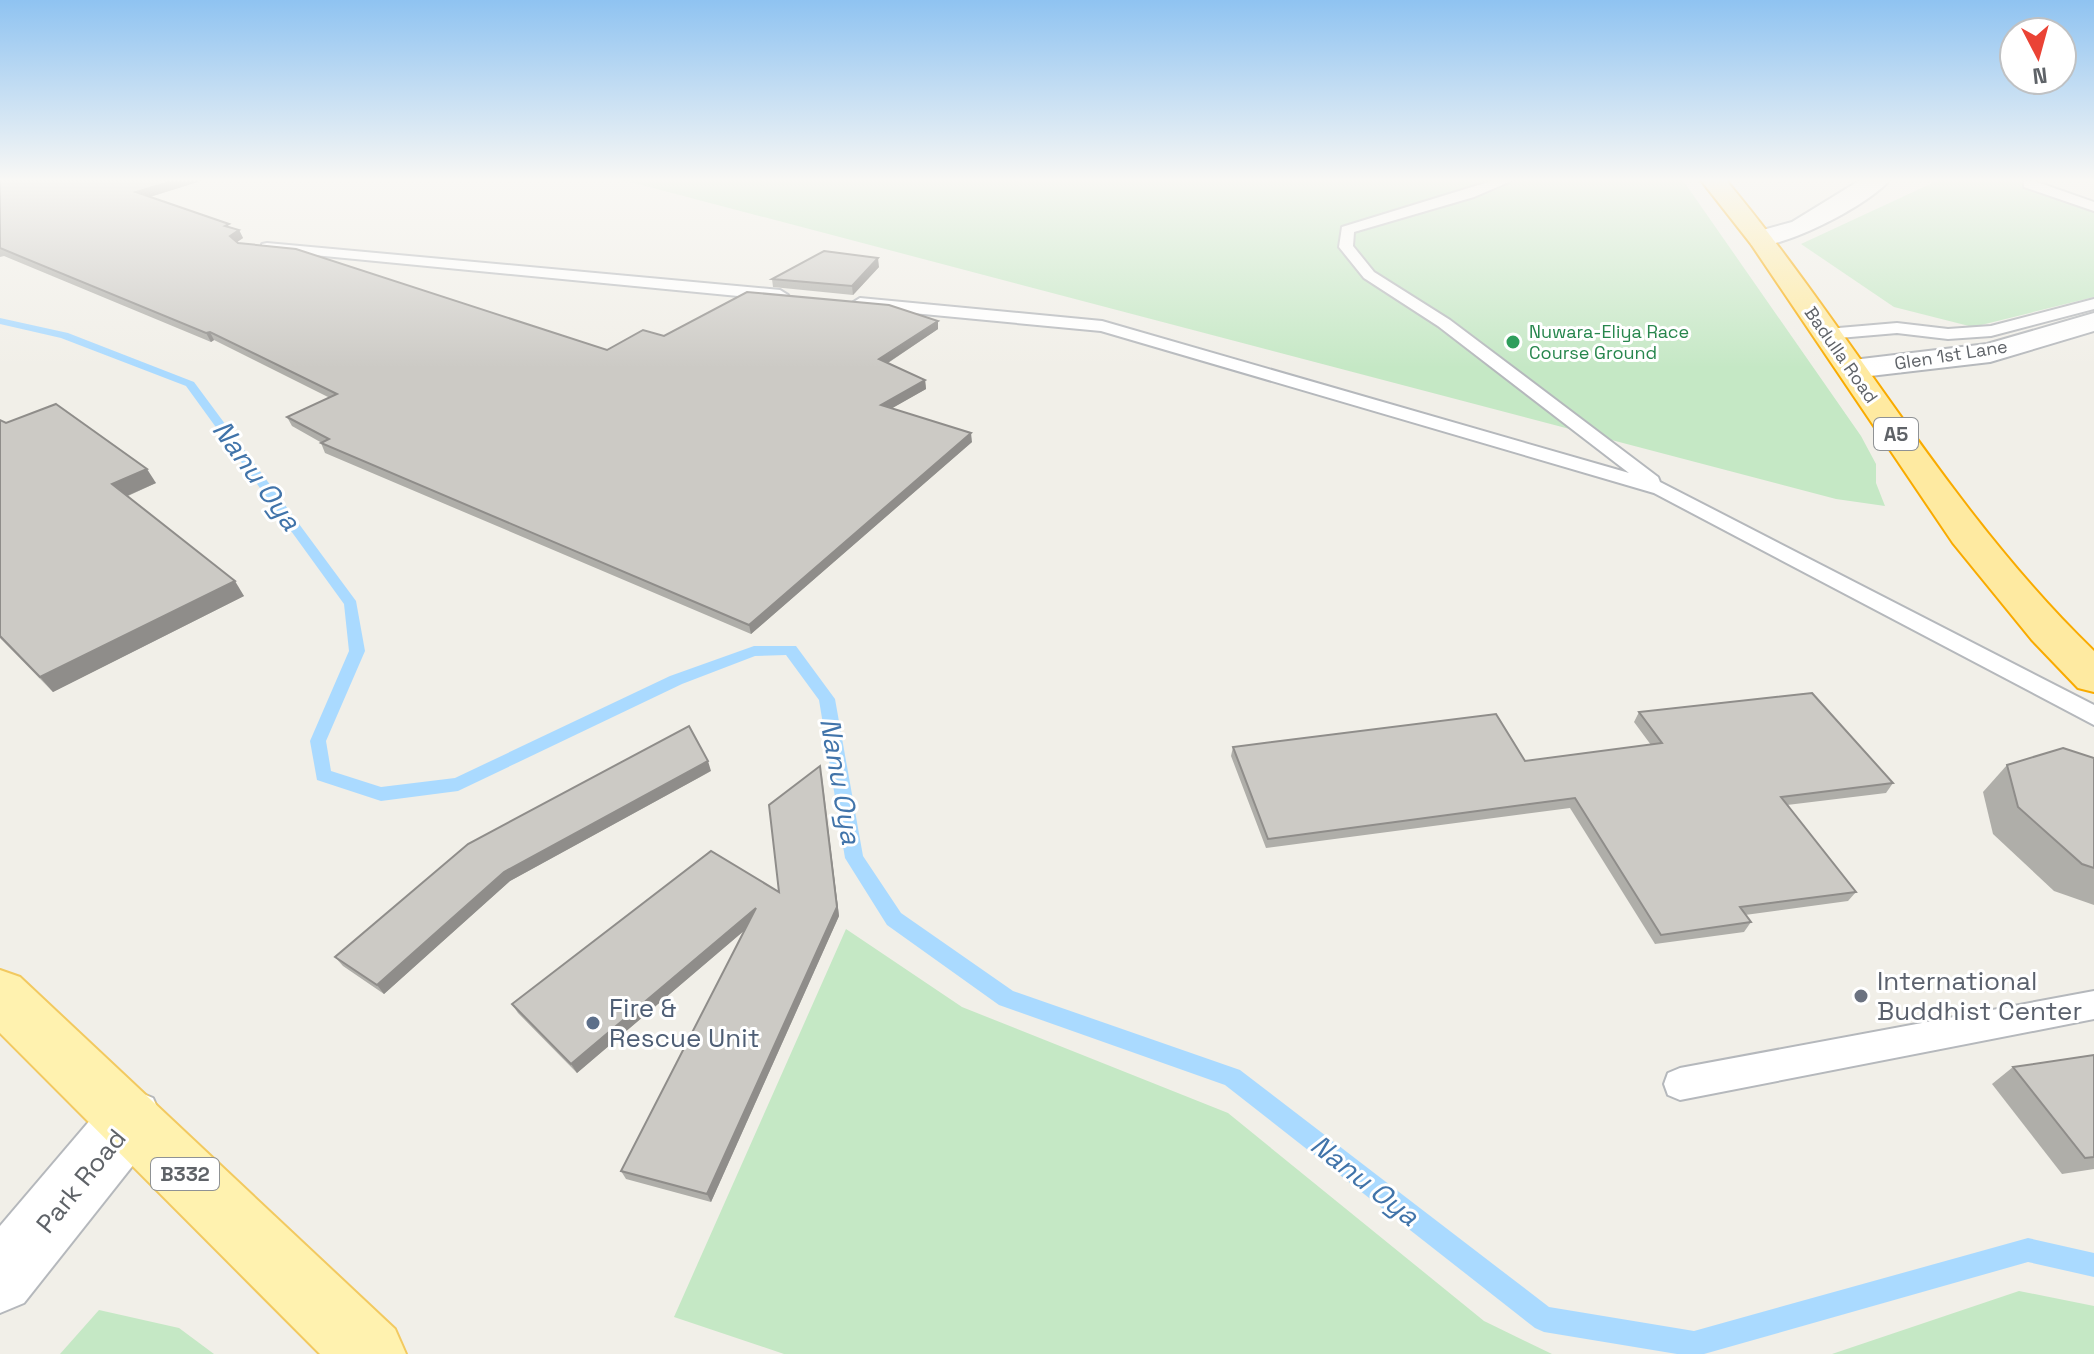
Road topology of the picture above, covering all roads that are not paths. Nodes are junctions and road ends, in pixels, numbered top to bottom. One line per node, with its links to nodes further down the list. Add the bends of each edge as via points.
1 (1346, 242): 10 (lane, via 1369,275 1444,323)
2 (1763, 242): 8 (highway, Badulla Road / A5)
3 (244, 245): 4 (lane)
4 (803, 297)
5 (834, 300): 10 (lane, via 1102,326)
6 (2094, 304): 8 (lane, via 1991,331 1948,334 1897,328)
7 (2094, 322): 9 (street, Glen 1st Lane, via 1990,353)
8 (1827, 334): 9 (highway, Badulla Road / A5)
9 (1853, 369): 11 (highway, Badulla Road / A5, via 1967,535)
10 (1661, 489): 12 (lane)
11 (2094, 677)
12 (2094, 716)
13 (0, 995): 16 (main road, B332)
14 (2094, 1005): 15 (lane)
15 (1680, 1084)
16 (131, 1119): 17 (street, Park Road); 18 (main road, B332)
17 (0, 1279)
18 (370, 1354)

